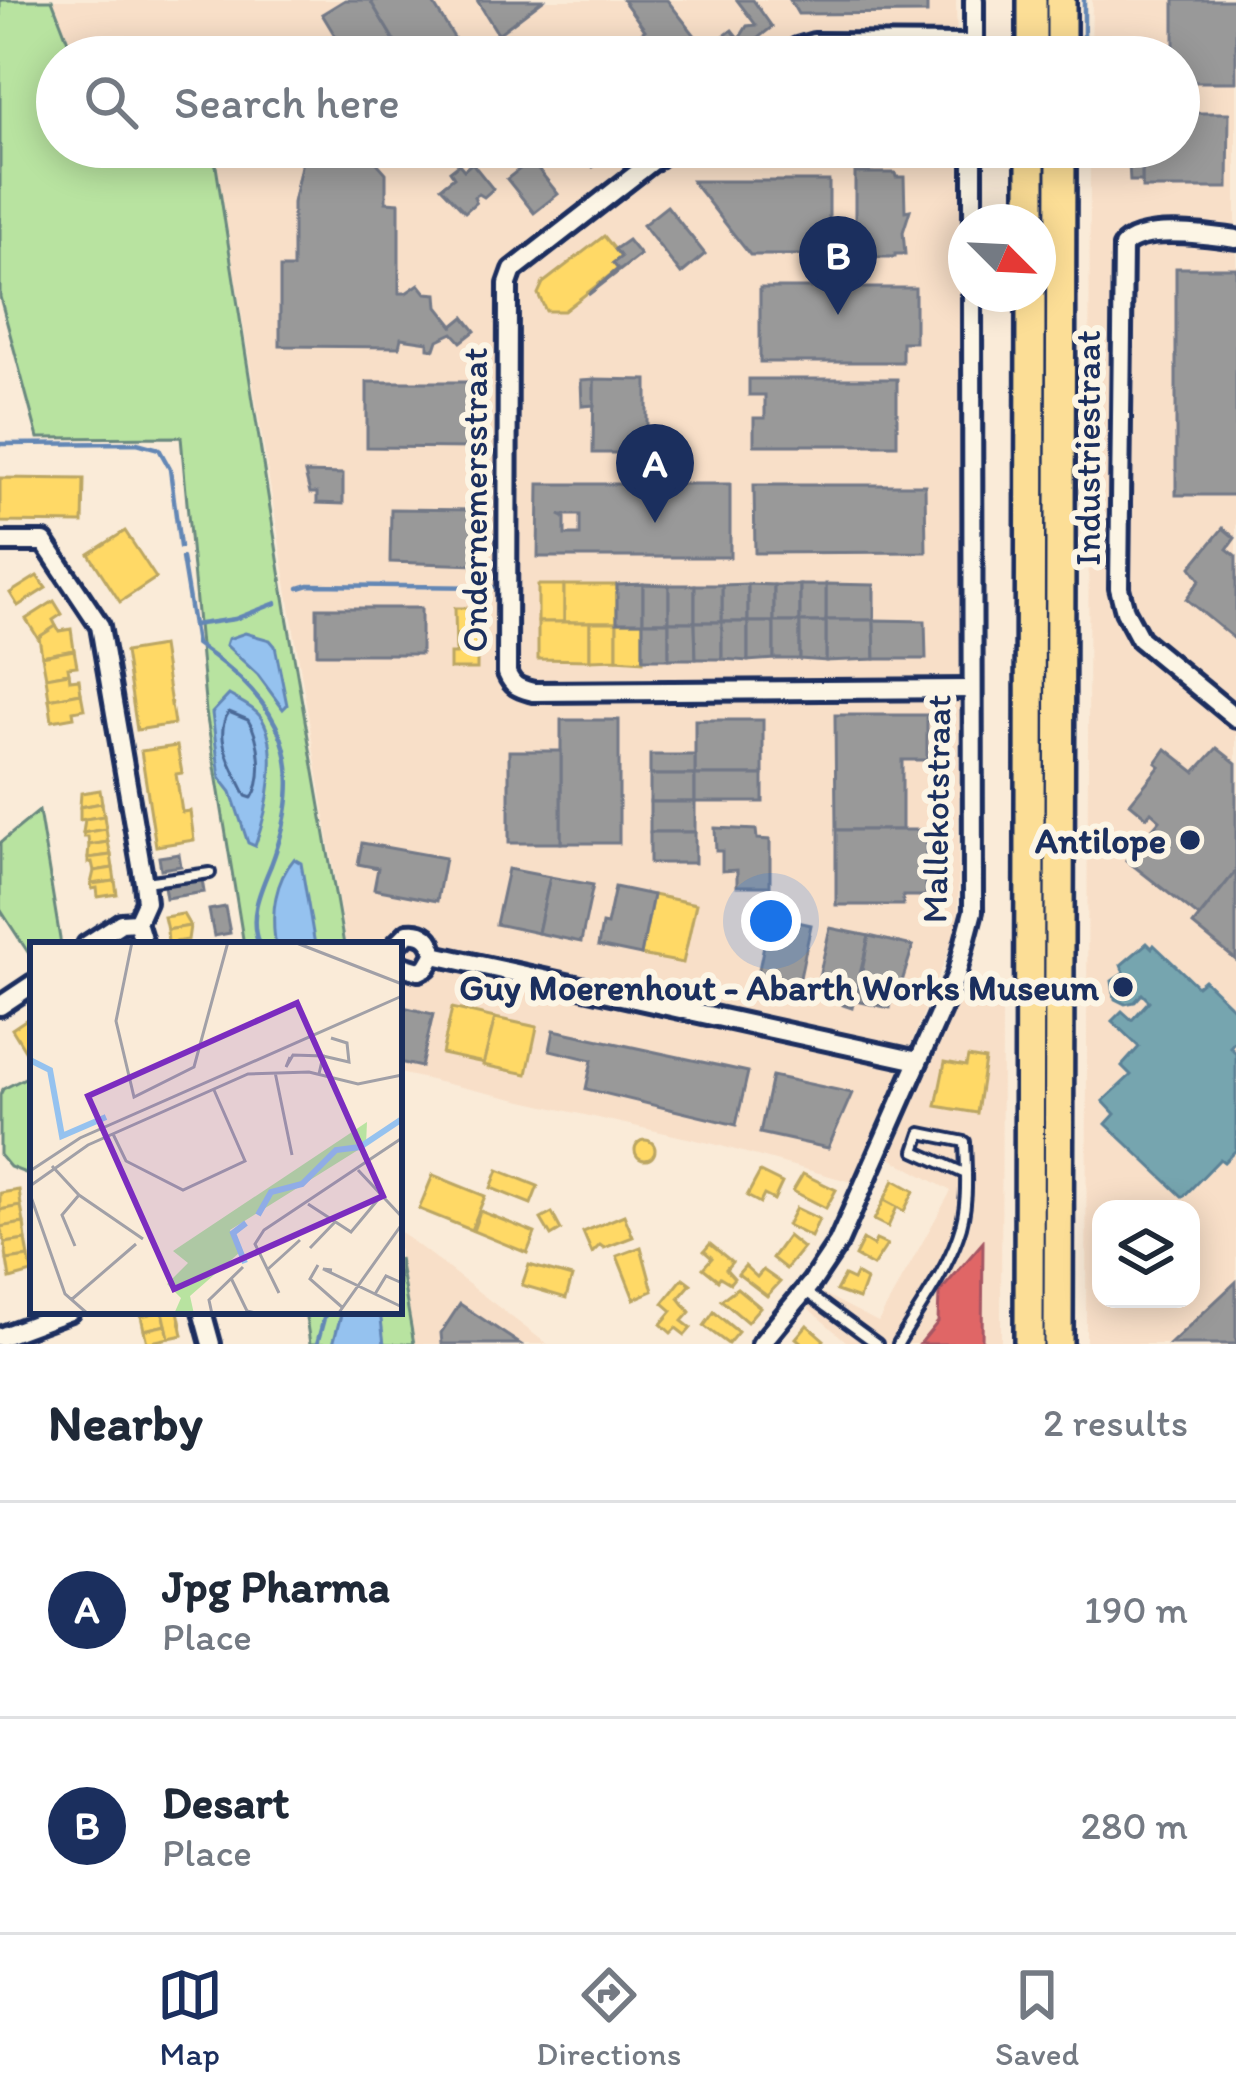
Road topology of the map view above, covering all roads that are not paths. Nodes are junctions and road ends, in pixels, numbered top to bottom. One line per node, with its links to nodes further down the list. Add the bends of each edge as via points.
1 (974, 0): 4 (street)
2 (1032, 0): 5 (highway)
3 (1061, 0): 6 (highway)
4 (974, 36)
5 (1032, 36)
6 (1061, 36)
7 (643, 168): 17 (street, Ondernemersstraat, via 513,270 508,284 511,682 533,692)
8 (973, 168): 11 (street)
9 (1031, 168): 12 (highway)
10 (1061, 168): 40 (highway)
11 (973, 204)
12 (1031, 204)
13 (1236, 239): 18 (street, Industriestraat, via 1155,234 1134,236 1123,247 1118,522 1120,588 1140,638)
14 (972, 312): 17 (street, Mallekotstraat)
15 (1031, 312): 39 (highway)
16 (0, 542): 20 (street, via 44,542 100,626)
17 (972, 688): 29 (street, Mallekotstraat, via 973,911 956,976)
18 (1236, 718)
19 (210, 873): 20 (lane)
20 (144, 883): 21 (street)
21 (137, 922): 22 (street); 23 (street)
22 (92, 942)
23 (143, 942)
24 (399, 942): 25 (street, via 422,934)
25 (434, 955): 26 (street, via 419,971); 29 (street)
26 (402, 965)
27 (30, 986): 28 (street)
28 (0, 1006)
29 (917, 1061): 31 (street, Mallekotstraat, via 838,1243)
30 (966, 1174): 30 (lane, via 915,1151 920,1133 965,1142); 38 (lane, via 958,1236)
31 (805, 1292): 36 (street, Mallekotstraat); 37 (lane)
32 (60, 1314): 34 (street)
33 (203, 1314): 35 (street)
34 (1, 1332)
35 (211, 1344)
36 (760, 1344)
37 (877, 1344)
38 (898, 1344)
39 (1028, 1344)
40 (1058, 1344)

